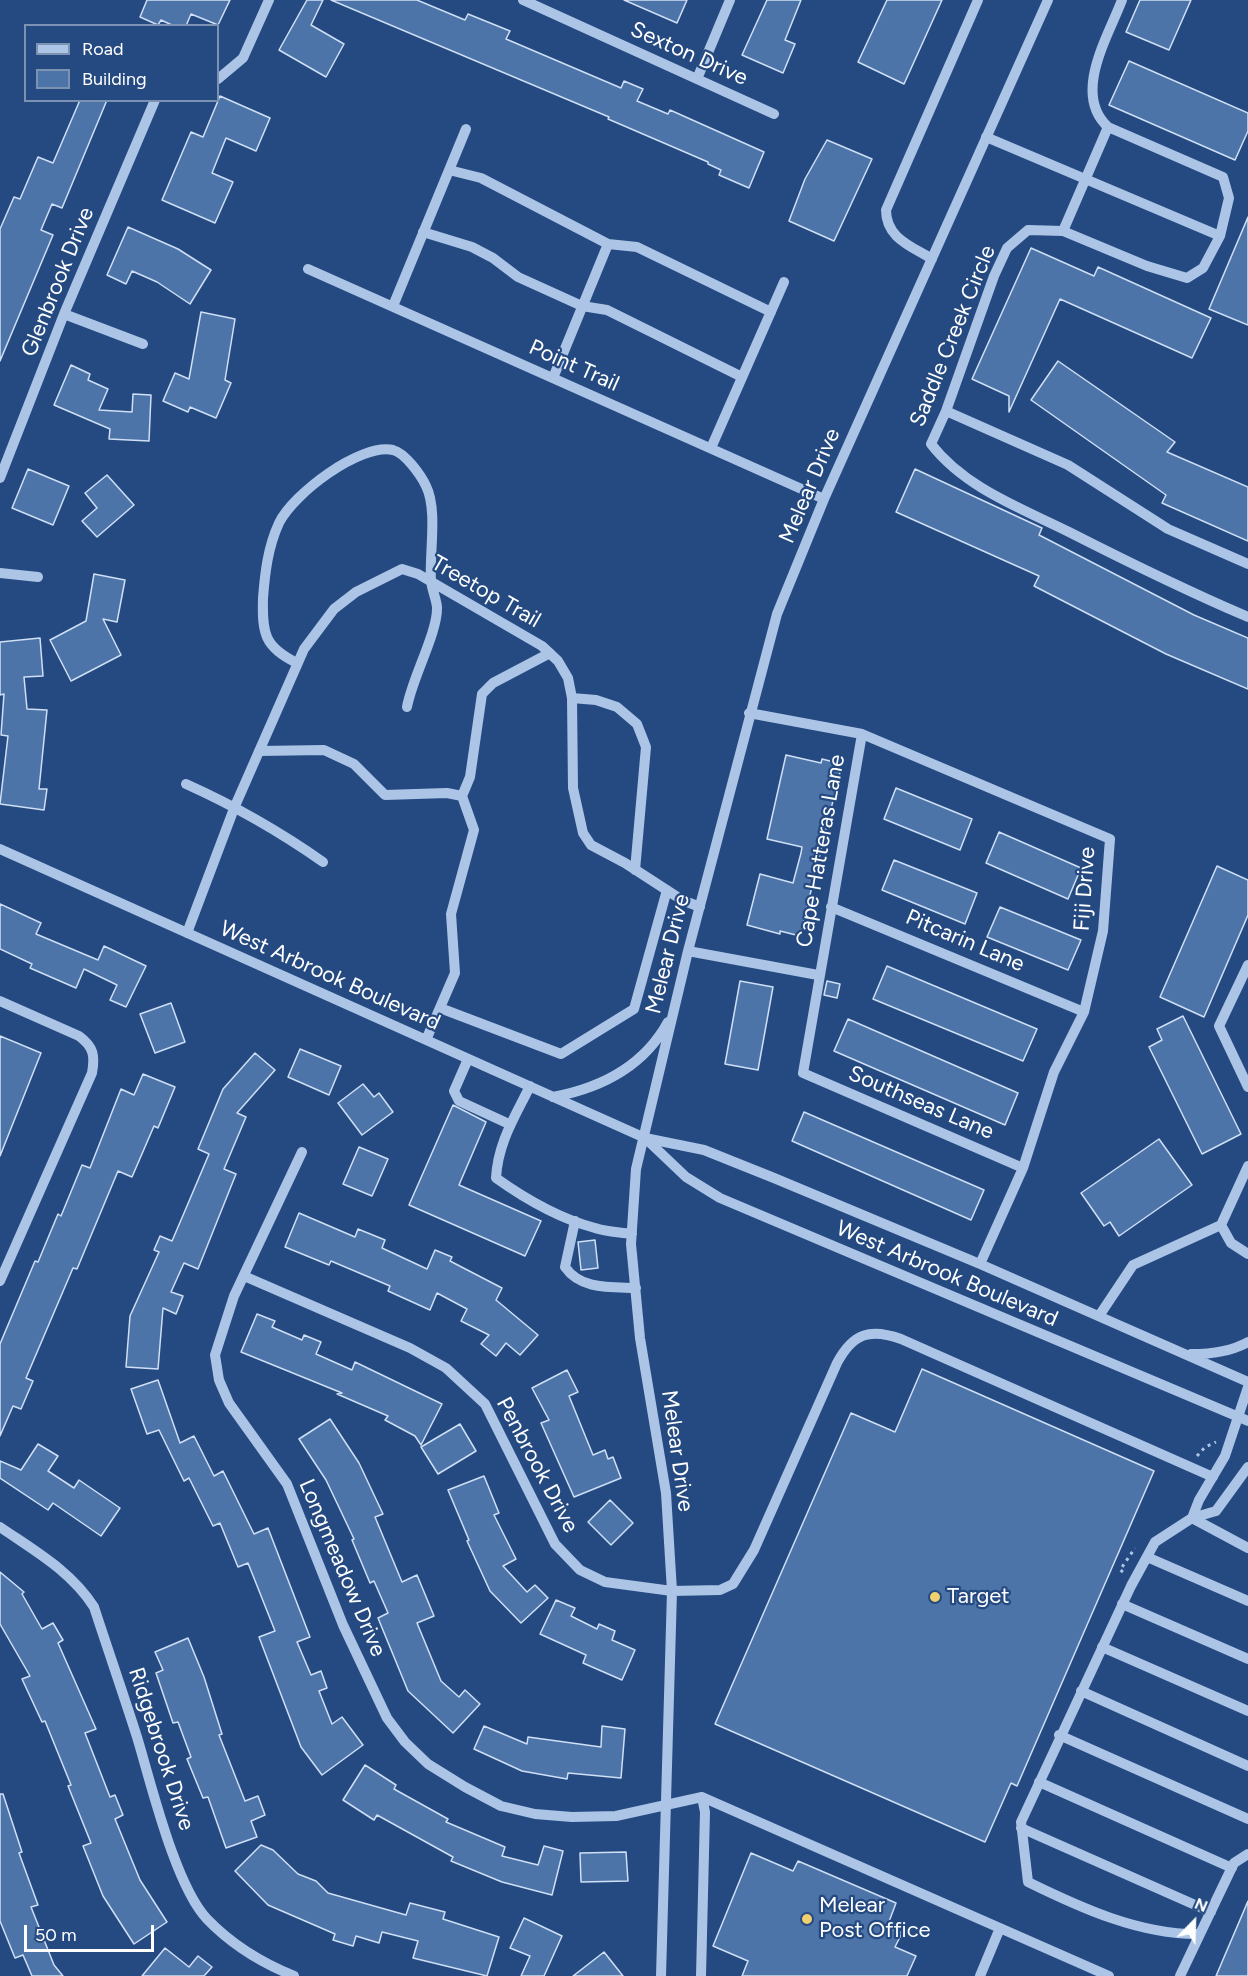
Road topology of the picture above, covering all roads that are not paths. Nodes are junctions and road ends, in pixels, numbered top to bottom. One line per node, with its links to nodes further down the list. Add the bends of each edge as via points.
1 (269, 0): 7 (street, via 243,58)
2 (523, 0): 8 (street, Sexton Drive)
3 (730, 0): 8 (street)
4 (978, 0): 20 (street, via 886,210 890,231)
5 (1048, 0): 13 (street, Melear Drive)
6 (1122, 0): 11 (street, via 1093,81 1093,109)
7 (219, 78)
8 (697, 79): 10 (street, Sexton Drive)
9 (154, 102): 26 (street, Glenbrook Drive)
10 (774, 114)
11 (1108, 127): 15 (street); 18 (street, via 1223,177 1229,198)
12 (466, 129): 14 (street)
13 (986, 137): 15 (street); 20 (street, Melear Drive)
14 (449, 170): 17 (street); 19 (street, via 481,177)
15 (1087, 179): 16 (street); 18 (street)
16 (1063, 231): 18 (street, via 1187,278 1203,268); 30 (street, Saddle Creek Circle, via 1028,230 1007,248)
17 (423, 232): 23 (street); 24 (street, via 472,247 518,277)
18 (1220, 236)
19 (608, 244): 24 (street); 25 (street, via 637,247)
20 (932, 259): 33 (street, Melear Drive)
21 (308, 269): 23 (street, Point Trail)
22 (784, 282): 25 (street)
23 (393, 306): 29 (street, Point Trail)
24 (582, 306): 28 (street, via 607,310); 29 (street)
25 (771, 312): 28 (street)
26 (64, 314): 27 (street); 32 (street, Glenbrook Drive)
27 (143, 344)
28 (742, 377): 31 (street)
29 (553, 378): 31 (street, Point Trail)
30 (946, 411): 34 (street, via 1068,465 1168,529); 38 (street, Saddle Creek Circle, via 931,444 969,480 1187,591)
31 (711, 448): 33 (street, Point Trail)
32 (0, 478)
33 (824, 499): 43 (street, Melear Drive, via 777,614)
34 (1248, 564)
35 (0, 573): 36 (street)
36 (38, 577)
37 (431, 581): 39 (street, Treetop Trail); 40 (street, Treetop Trail, via 402,569 356,592 319,625); 40 (street, via 428,488 401,453 375,451 332,470 310,485 280,521 267,556 264,634 282,656); 42 (street, via 437,609)
38 (1248, 616)
39 (550, 654): 41 (street, Treetop Trail, via 568,678); 47 (street, via 493,683 482,694 470,777)
40 (297, 663): 45 (street, Treetop Trail)
41 (572, 698): 51 (street, Treetop Trail, via 573,788 583,833 591,845); 51 (street, via 617,707 637,724 646,747)
42 (407, 707)
43 (749, 713): 44 (street, Fiji Drive); 54 (street, Melear Drive)
44 (862, 734): 53 (street, Cape Hatteras Lane); 62 (street, Fiji Drive, via 1110,838 1103,931)
45 (259, 751): 47 (street, via 324,750 354,764 385,795); 48 (street, Treetop Trail)
46 (186, 784): 48 (street)
47 (462, 796): 60 (street, via 474,830 451,914 455,973)
48 (235, 806): 50 (street); 55 (street, Treetop Trail)
49 (0, 849): 55 (street, West Arbrook Boulevard)
50 (323, 862)
51 (635, 870): 52 (street, Treetop Trail)
52 (667, 890): 54 (street, Treetop Trail); 60 (street, via 634,1009 561,1054)
53 (831, 906): 58 (street, Cape Hatteras Lane); 62 (street, Pitcarin Lane)
54 (700, 907): 56 (street, Melear Drive)
55 (187, 933): 63 (street, West Arbrook Boulevard)
56 (688, 951): 58 (street, Cape Hatteras Lane); 61 (street, Melear Drive)
57 (1248, 965): 66 (street, via 1219,1026)
58 (818, 975): 65 (street, Cape Hatteras Lane)
59 (0, 1001): 80 (street, via 79,1036 90,1044 95,1058 92,1073)
60 (440, 1008): 63 (street)
61 (674, 1011): 68 (street, via 657,1042 630,1065 607,1081); 70 (street, Melear Drive)
62 (1084, 1012): 73 (street, Fiji Drive, via 1054,1072)
63 (426, 1040): 64 (street, West Arbrook Boulevard)
64 (468, 1059): 67 (street, West Arbrook Boulevard); 69 (street, via 454,1091 459,1101)
65 (803, 1073): 73 (street, Southseas Lane)
66 (1247, 1080)
67 (530, 1086): 68 (street, West Arbrook Boulevard); 69 (street)
68 (552, 1097): 70 (street, West Arbrook Boulevard)
69 (509, 1124): 74 (street, via 497,1160 496,1178)
70 (645, 1138): 76 (street, Melear Drive, via 636,1169); 78 (street, West Arbrook Boulevard, via 704,1150); 87 (street, West Arbrook Boulevard, via 686,1177 720,1198)
71 (302, 1152): 79 (street, Longmeadow Drive)
72 (1248, 1166): 75 (street)
73 (1023, 1168): 78 (street, Fiji Drive)
74 (575, 1221): 76 (street, via 596,1229); 81 (street, via 565,1267 572,1278 596,1287)
75 (1221, 1225): 77 (street, via 1231,1243); 82 (street, via 1133,1265)
76 (632, 1234): 81 (street, Melear Drive)
77 (1248, 1254)
78 (980, 1264): 82 (street, West Arbrook Boulevard)
79 (244, 1276): 94 (street, Penbrook Drive, via 411,1348 446,1368 485,1404 542,1522 555,1544 580,1570 605,1582); 105 (street, Longmeadow Drive, via 215,1355 219,1380 229,1403 287,1484 343,1625 387,1718 405,1742 428,1764 501,1806 572,1817 616,1816)
80 (0, 1281)
81 (636, 1288): 94 (street, Melear Drive, via 642,1350 666,1493)
82 (1099, 1316): 84 (street, West Arbrook Boulevard)
83 (1248, 1342): 84 (street, via 1221,1352)
84 (1183, 1353): 85 (street, West Arbrook Boulevard)
85 (1248, 1382)
86 (1248, 1387): 87 (street)
87 (1244, 1419): 89 (street)
88 (1248, 1467): 90 (street, via 1216,1511)
89 (1213, 1477): 90 (street); 94 (street, Penbrook Drive, via 901,1339 869,1332 844,1349 745,1569 733,1584 720,1590)
90 (1192, 1518): 92 (street); 93 (street, via 1155,1542)
91 (0, 1527): 114 (street, Ridgebrook Drive, via 63,1570 83,1589 94,1607 158,1810 189,1892 206,1917 251,1953)
92 (1248, 1548)
93 (1147, 1557): 95 (street); 96 (street)
94 (672, 1591): 105 (street, Melear Drive)
95 (1248, 1601)
96 (1122, 1604): 97 (street); 98 (street)
97 (1102, 1647): 99 (street); 100 (street)
98 (1248, 1659)
99 (1081, 1691): 101 (street); 102 (street)
100 (1248, 1711)
101 (1059, 1735): 103 (street); 106 (street)
102 (1248, 1766)
103 (1039, 1782): 107 (street, via 1020,1822); 109 (street)
104 (702, 1797): 105 (street, Longmeadow Drive); 111 (street); 116 (street, via 705,1812)
105 (666, 1805): 115 (street, Melear Drive)
106 (1248, 1819)
107 (1021, 1828): 110 (street); 112 (street, via 1028,1882 1095,1915 1183,1934)
108 (1248, 1854): 109 (street)
109 (1232, 1868): 110 (street)
110 (1211, 1912): 112 (street)
111 (1000, 1928): 113 (street); 117 (street)
112 (1200, 1934): 119 (street)
113 (1088, 1972): 118 (street)
114 (294, 1976)
115 (661, 1976)
116 (701, 1976)
117 (980, 1976)
118 (1109, 1976)
119 (1180, 1976)

